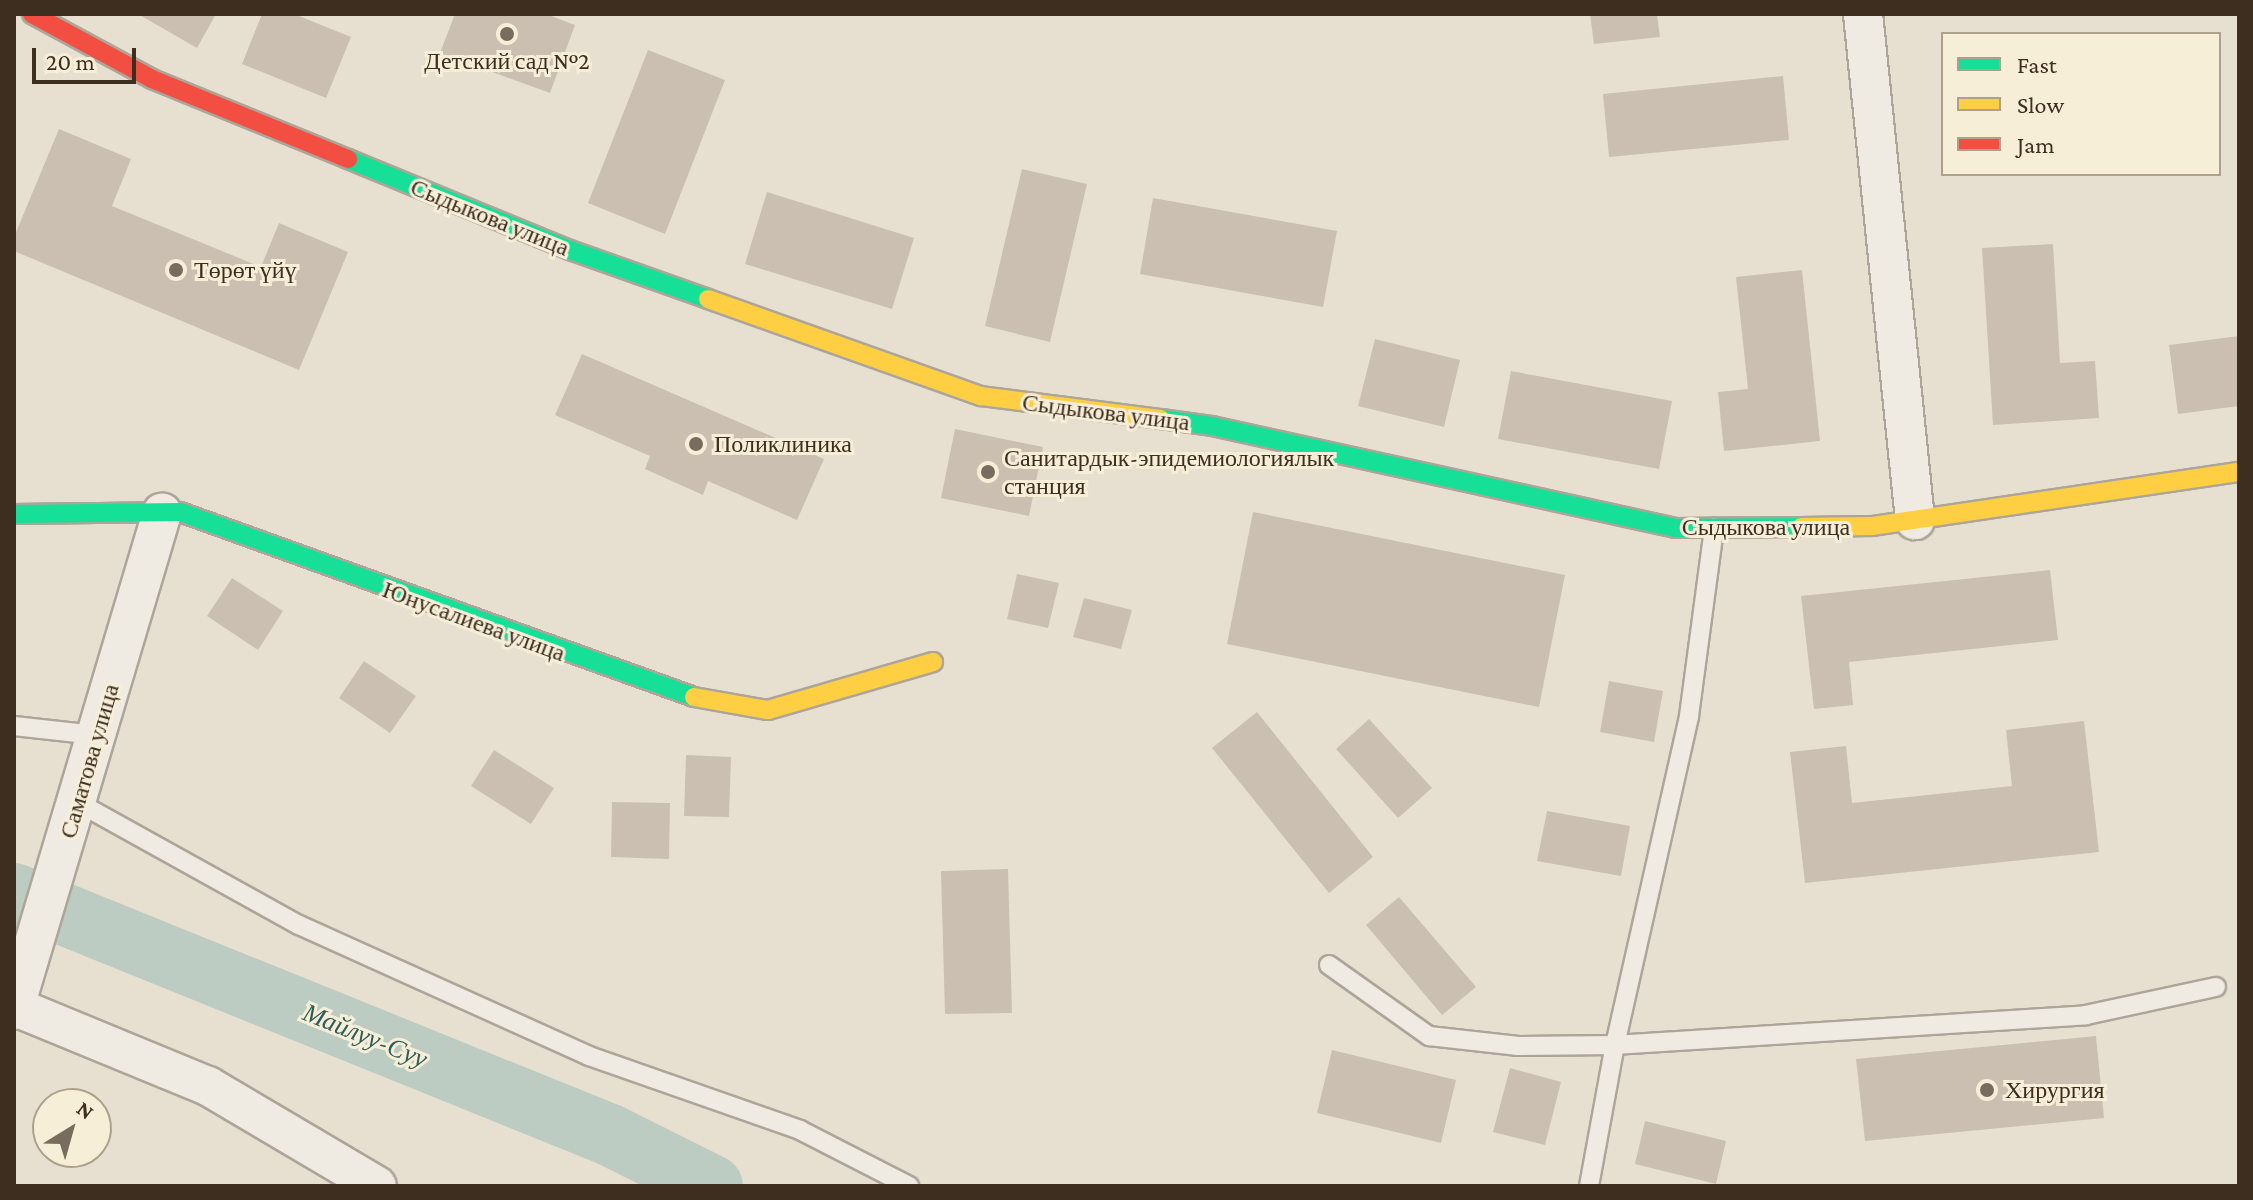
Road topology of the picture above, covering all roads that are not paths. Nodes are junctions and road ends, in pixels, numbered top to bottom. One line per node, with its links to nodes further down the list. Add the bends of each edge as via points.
1 (32, 14): 7 (street, Сыдыкова улица, via 152,79 570,250 981,396 1212,426 1675,528)
2 (1863, 14): 6 (street)
3 (2239, 472): 6 (street, Сыдыкова улица)
4 (162, 513): 5 (street, Юнусалиева улица); 8 (street, Юнусалиева улица, via 180,512 686,696 768,710); 10 (street, Саматова улица)
5 (14, 514)
6 (1915, 520): 7 (street, Сыдыкова улица, via 1872,526)
7 (1714, 528): 15 (lane, via 1689,716)
8 (933, 662)
9 (14, 726): 10 (lane)
10 (96, 735): 11 (street, Саматова улица)
11 (77, 802): 14 (street, Саматова улица); 17 (lane, via 299,925 589,1056 800,1130)
12 (1329, 965): 15 (lane, via 1429,1036 1518,1046)
13 (2216, 987): 15 (lane, via 2086,1015)
14 (15, 1008): 16 (street, via 208,1086)
15 (1615, 1045): 18 (lane)
16 (377, 1186)
17 (909, 1186)
18 (1589, 1186)

